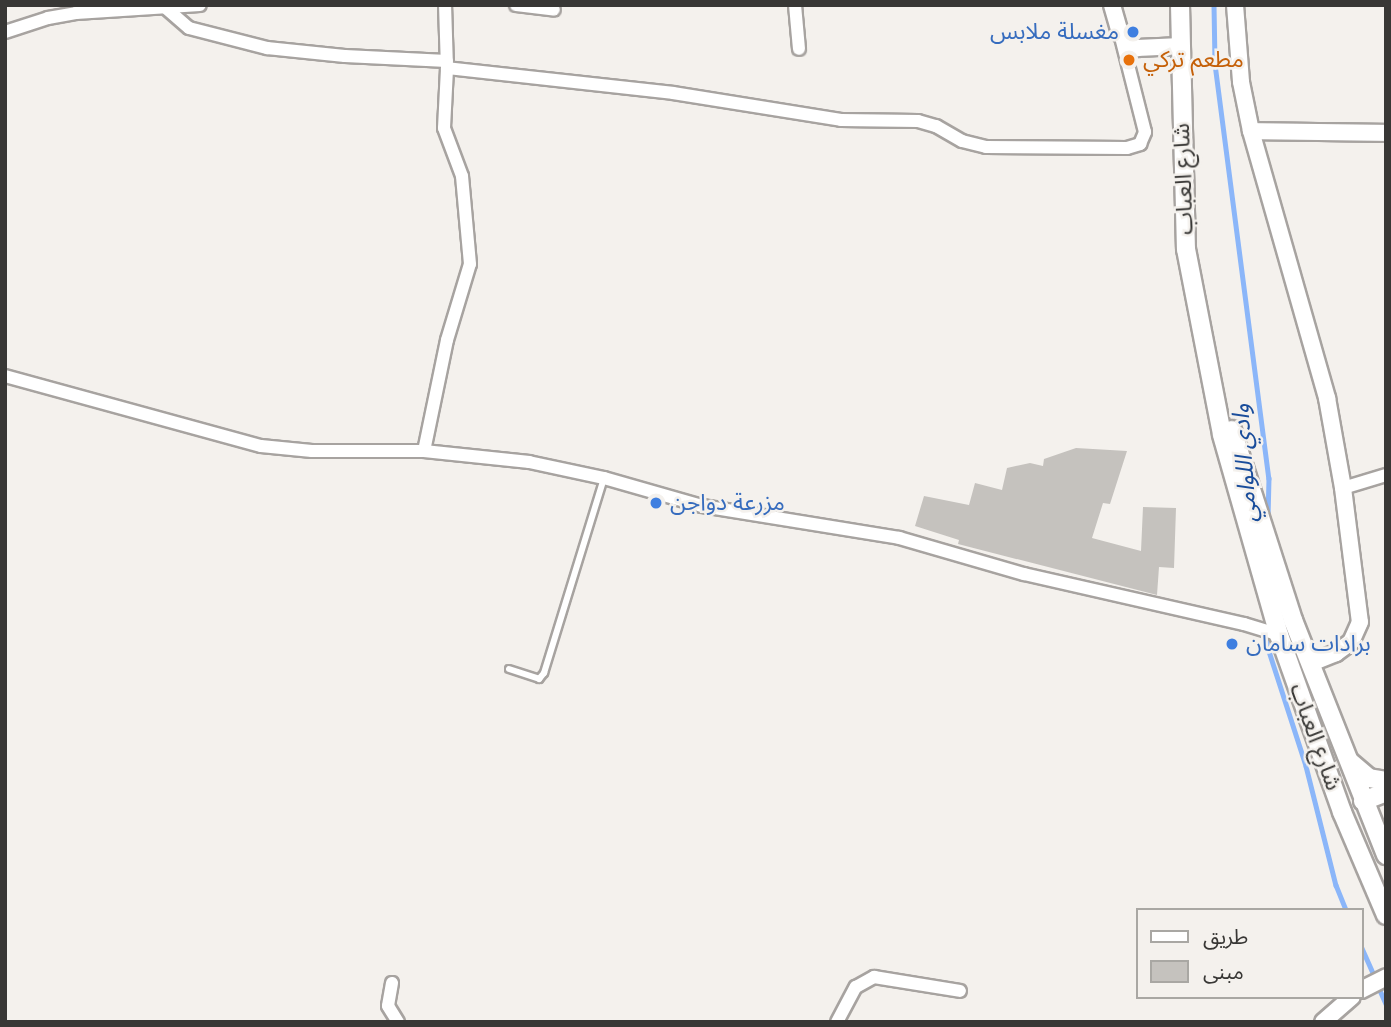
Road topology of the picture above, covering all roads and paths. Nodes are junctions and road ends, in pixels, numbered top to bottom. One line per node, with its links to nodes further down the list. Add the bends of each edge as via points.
1 (200, 5): 8 (street)
2 (445, 5): 14 (street)
3 (516, 5): 9 (street)
4 (796, 5): 13 (street)
5 (1112, 5): 11 (street)
6 (1180, 5): 12 (main road, شارع العباب)
7 (1235, 5): 15 (street, via 1241,82)
8 (167, 9): 10 (street, via 76,13); 14 (street, via 189,28 267,48)
9 (554, 10)
10 (5, 32)
11 (1120, 33): 12 (street, via 1137,48); 14 (street, via 1145,132 1140,145 1127,148 986,147 918,121 841,120 673,93)
12 (1181, 46): 18 (main road, شارع العباب, via 1186,249)
13 (799, 49)
14 (447, 65): 19 (street, via 444,128 462,176 470,264 447,340)
15 (1251, 131): 16 (street); 22 (street, via 1327,398)
16 (1386, 134)
17 (5, 376): 19 (street, via 261,446)
18 (1214, 392): 23 (main road, شارع العباب, via 1234,432); 24 (main road, شارع العباب)
19 (424, 451): 21 (street, via 529,462)
20 (1386, 475): 22 (street)
21 (604, 478): 24 (street, via 702,506 899,538 1024,575); 26 (lane, via 544,673 539,679)
22 (1343, 488): 25 (street, via 1360,622 1351,642)
23 (1268, 541): 24 (main road, via 1282,618); 25 (main road, شارع العباب)
24 (1279, 635): 25 (main road); 27 (main road, شارع العباب)
25 (1311, 663): 28 (main road, شارع العباب)
26 (509, 669)
27 (1311, 724): 31 (main road, via 1322,737 1340,781); 34 (main road, شارع العباب)
28 (1347, 758): 29 (main road, via 1369,778); 31 (main road, شارع العباب)
29 (1386, 781)
30 (1386, 792): 31 (main road)
31 (1363, 801): 33 (main road, شارع العباب); 34 (main road, via 1356,823)
32 (1386, 847): 33 (main road)
33 (1385, 854)
34 (1362, 859): 35 (main road, شارع العباب)
35 (1386, 915)
36 (1386, 976): 38 (street)
37 (392, 983): 41 (street, via 388,1006)
38 (1363, 989)
39 (960, 991): 42 (street, via 874,977 856,987)
40 (1350, 999): 43 (street)
41 (398, 1022)
42 (838, 1022)
43 (1322, 1022)

